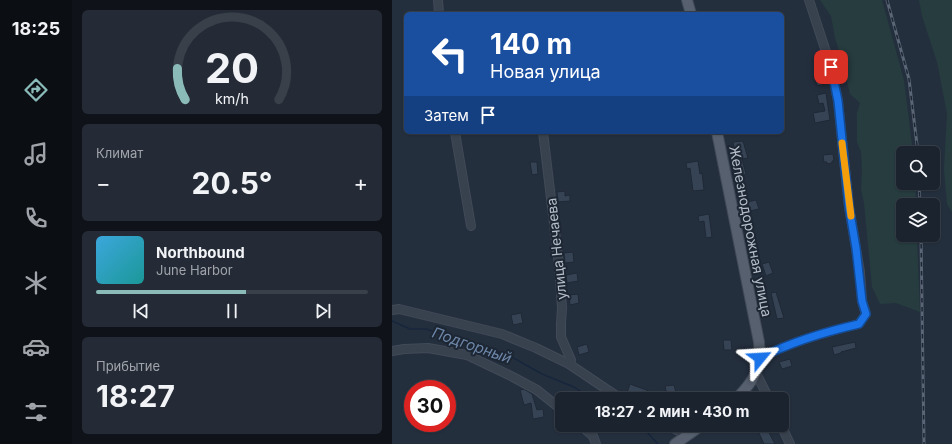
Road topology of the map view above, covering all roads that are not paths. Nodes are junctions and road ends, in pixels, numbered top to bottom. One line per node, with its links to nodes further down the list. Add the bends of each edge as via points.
1 (438, 0): 4 (street)
2 (687, 0): 5 (main road)
3 (809, 0): 12 (street, via 831,67 838,101 849,207 866,314 859,324 822,333)
4 (439, 12)
5 (690, 12)
6 (455, 134): 9 (street)
7 (543, 134): 13 (street, улица Нечаева, via 559,265 561,337 571,360)
8 (716, 134): 12 (main road, Железнодорожная улица, via 759,342)
9 (471, 226)
10 (392, 310): 13 (street, via 399,309 502,334)
11 (392, 351): 18 (street, via 428,348 467,355 530,386)
12 (760, 358): 14 (main road, Железнодорожная улица)
13 (569, 364): 15 (street)
14 (756, 374): 16 (main road, Железнодорожная улица); 17 (street)
15 (611, 392)
16 (743, 392)
17 (765, 392)
18 (555, 405)
19 (588, 432): 24 (street)
20 (681, 432): 23 (street)
21 (692, 432): 23 (main road)
22 (784, 432): 26 (street)
23 (687, 435): 25 (main road)
24 (596, 444)
25 (675, 444)
26 (790, 444)

